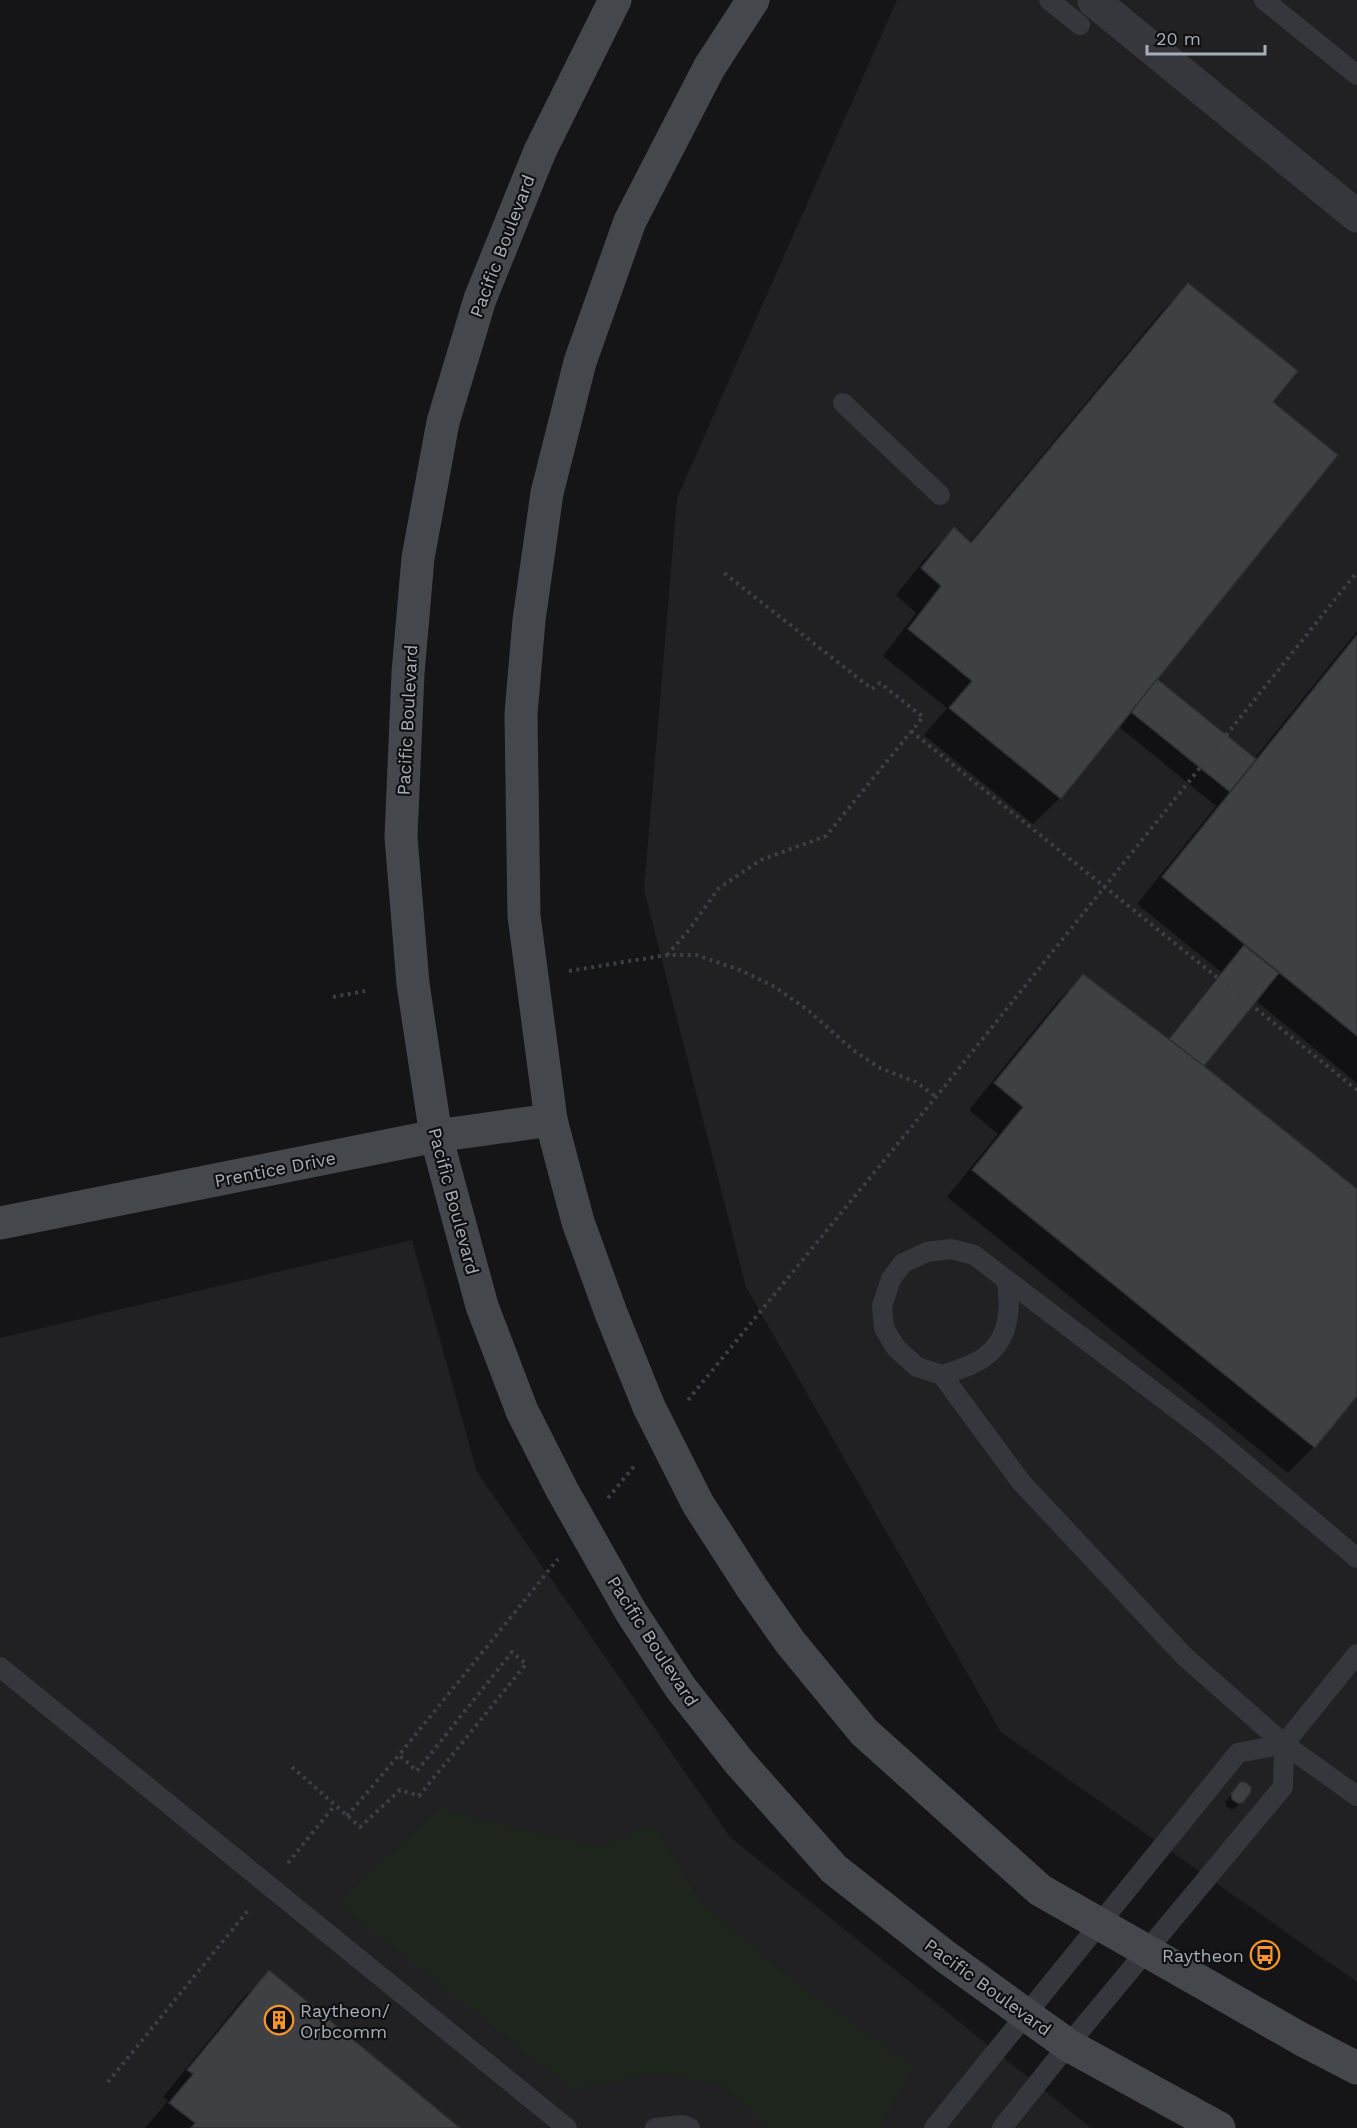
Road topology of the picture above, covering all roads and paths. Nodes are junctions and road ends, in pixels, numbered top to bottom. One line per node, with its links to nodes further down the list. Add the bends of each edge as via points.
1 (615, 0): 21 (main road, Pacific Boulevard, via 540,151 480,299 443,422 418,558 401,837 413,984)
2 (753, 0): 20 (main road, via 709,68 630,221 580,362 547,493 529,620 521,714 521,795 524,916)
3 (1049, 0): 5 (lane)
4 (1264, 0): 6 (lane)
5 (1089, 9): 7 (street)
6 (1357, 75)
7 (1357, 216)
8 (843, 403): 9 (lane)
9 (940, 495)
10 (1357, 572): 13 (path)
11 (724, 573): 12 (path, via 872,689 879,683 923,717)
12 (911, 731): 13 (path); 14 (path, via 826,836 761,860 719,888)
13 (1105, 886): 18 (path); 19 (path)
14 (667, 955): 15 (path); 19 (path, via 696,955 775,987 853,1050)
15 (567, 971)
16 (365, 991): 17 (path)
17 (333, 997)
18 (1357, 1090)
19 (936, 1096): 25 (path)
20 (551, 1120): 21 (main road, Prentice Drive); 37 (main road, via 578,1222 649,1407 698,1504 752,1588 790,1642 864,1732 1040,1890)
21 (436, 1136): 22 (main road, Prentice Drive); 39 (main road, Pacific Boulevard, via 482,1306 522,1411 631,1612 680,1687 834,1869)
22 (0, 1223)
23 (1007, 1282): 24 (lane, via 1008,1315 1003,1334 990,1354 971,1366); 24 (lane, via 974,1255 951,1250 927,1252 903,1263 891,1279 882,1306 884,1328 896,1348 917,1366); 26 (lane, via 1207,1432)
24 (942, 1375): 30 (lane, via 1021,1482 1185,1656)
25 (697, 1389)
26 (1357, 1558)
27 (519, 1607): 31 (path)
28 (1357, 1654): 30 (lane)
29 (0, 1667): 36 (lane)
30 (1284, 1744): 33 (lane); 37 (lane, via 1238,1754); 38 (lane, via 1283,1787)
31 (399, 1755): 35 (path); 35 (path, via 417,1771 512,1652 526,1664 419,1796 400,1790 360,1827)
32 (292, 1767): 34 (path)
33 (1357, 1796)
34 (335, 1804): 35 (path); 36 (path)
35 (347, 1816)
36 (269, 1887): 42 (path); 43 (lane)
37 (1100, 1924): 38 (main road); 39 (lane)
38 (1146, 1951): 40 (lane); 41 (main road)
39 (1026, 2015): 40 (main road, Pacific Boulevard); 46 (lane)
40 (1068, 2045): 47 (lane); 48 (main road, Pacific Boulevard)
41 (1357, 2068)
42 (108, 2082)
43 (567, 2128)
44 (655, 2128): 45 (lane)
45 (690, 2128)
46 (934, 2128)
47 (1002, 2128)
48 (1219, 2128)

